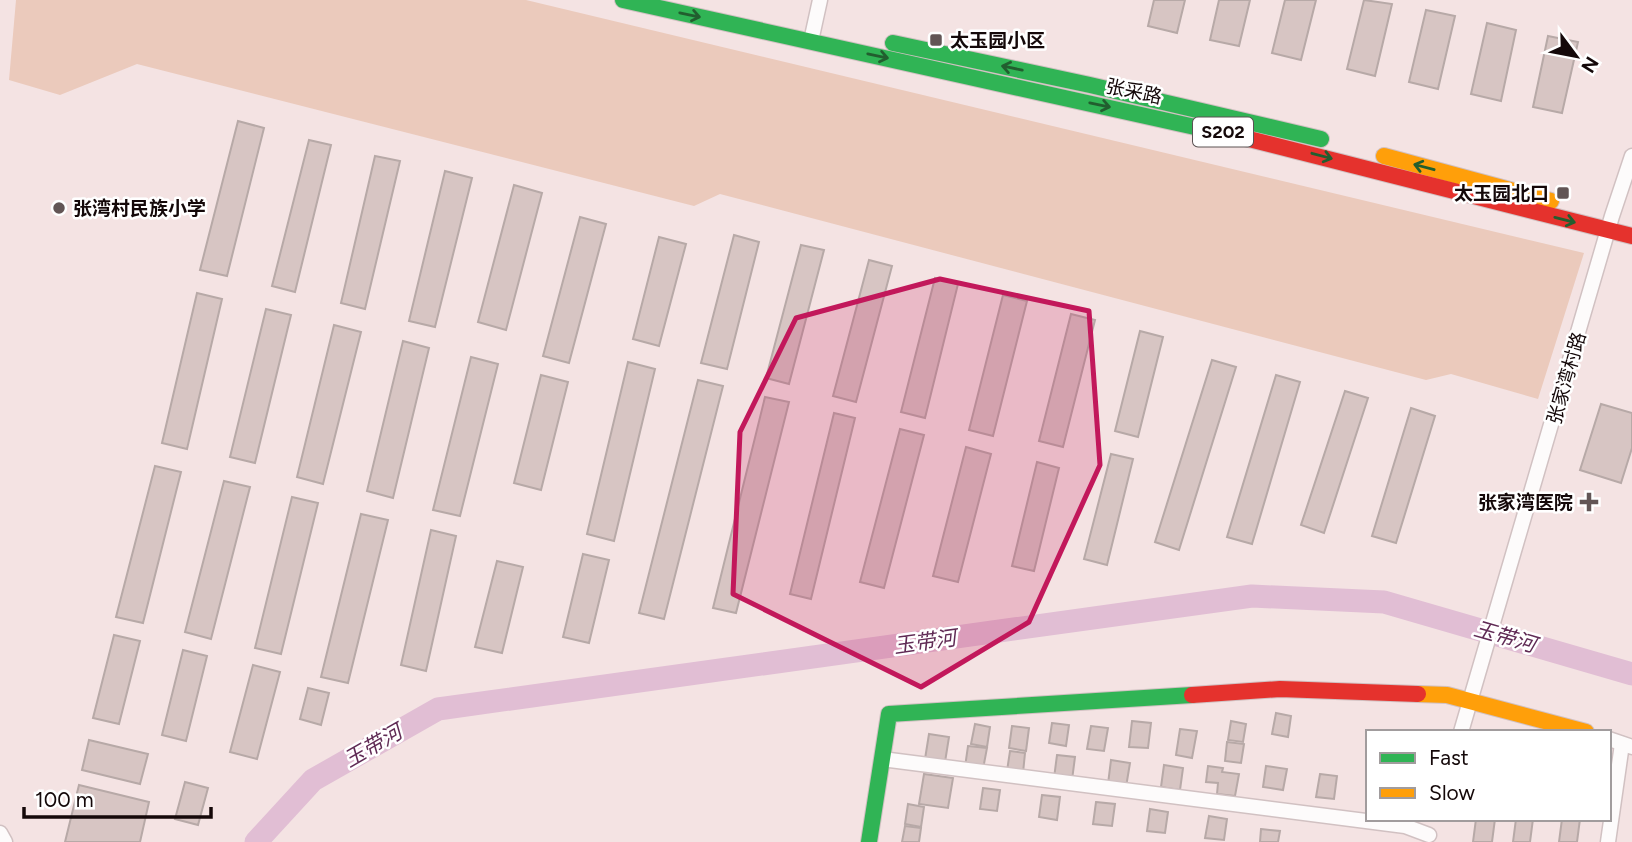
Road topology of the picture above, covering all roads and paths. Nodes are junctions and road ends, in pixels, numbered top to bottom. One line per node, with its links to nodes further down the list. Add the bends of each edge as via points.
1 (623, 0): 5 (main road, 张采路 / S202, one-way to 5)
2 (692, 0): 5 (main road, 张采路 / S202)
3 (820, 0): 5 (street)
4 (842, 32): 5 (main road, 张采路 / S202)
5 (813, 34): 11 (main road, 张采路 / S202, one-way to 11)
6 (882, 41): 7 (main road, 张采路 / S202, one-way to 6)
7 (1335, 143)
8 (1375, 154): 11 (main road, 张采路 / S202, one-way to 8)
9 (1632, 156): 11 (street, 张家湾村路)
10 (1632, 221): 11 (main road, 张采路 / S202)
11 (1610, 223): 12 (main road, 张采路 / S202); 13 (street, 张家湾村路)
12 (1632, 236)
13 (1471, 700): 14 (street, 张家湾村路); 15 (main road); 17 (main road, via 1447,695 1280,689 889,714)
14 (1462, 730)
15 (1579, 730)
16 (1621, 743): 18 (street)
17 (882, 759): 22 (street, via 1405,826); 24 (main road)
18 (1611, 819)
19 (1433, 821): 22 (street)
20 (1611, 821): 25 (street)
21 (0, 833): 23 (street)
22 (1428, 838)
23 (5, 842)
24 (869, 842)
25 (1608, 842)

